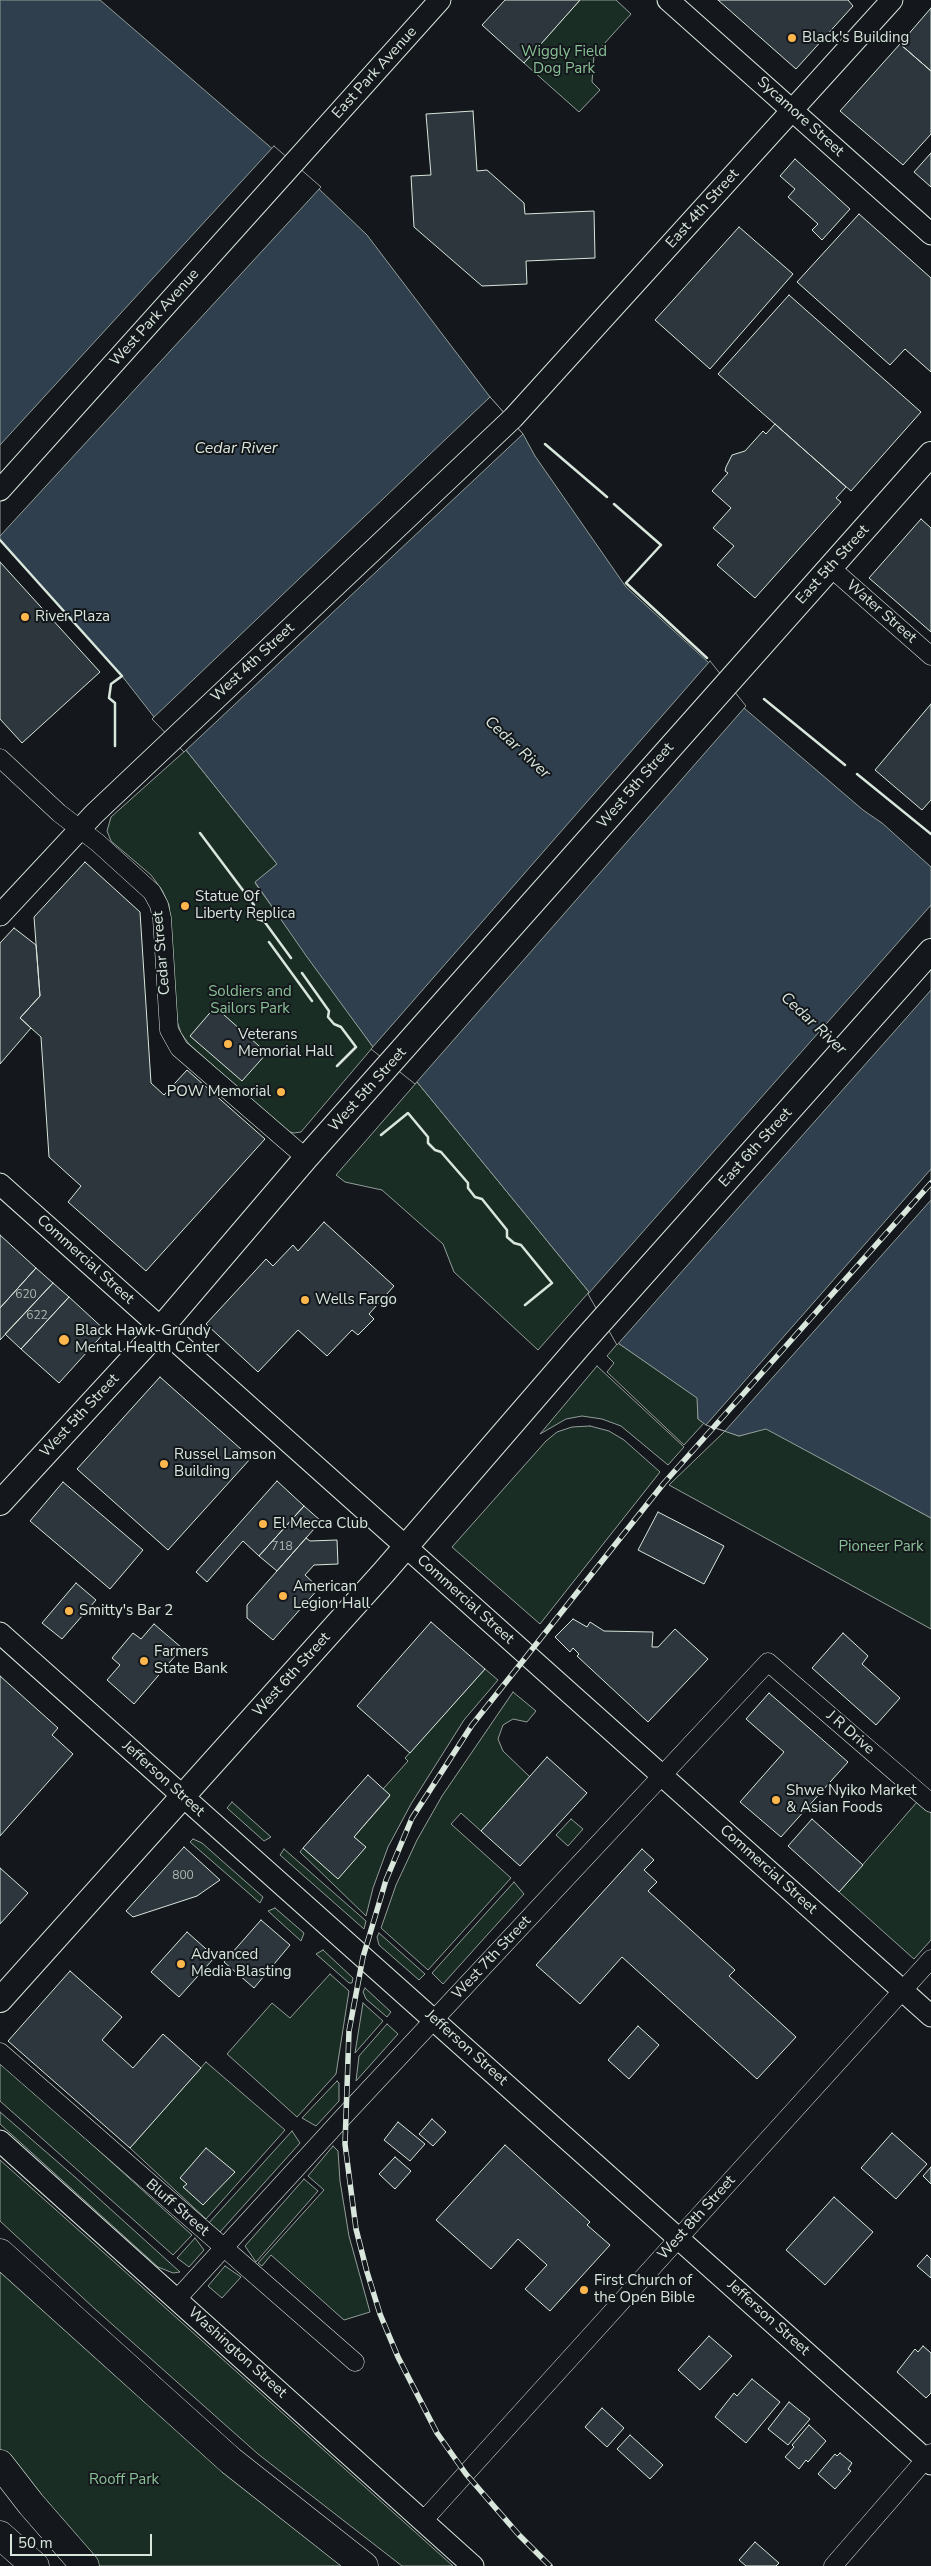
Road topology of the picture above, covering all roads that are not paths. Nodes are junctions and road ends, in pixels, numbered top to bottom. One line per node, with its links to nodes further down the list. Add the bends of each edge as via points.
1 (440, 0): 5 (street, East Park Avenue)
2 (668, 0): 4 (street, Sycamore Street)
3 (892, 0): 4 (street, East 4th Street)
4 (792, 110): 6 (street, Sycamore Street); 7 (street, East 4th Street)
5 (310, 145): 9 (street, West Park Avenue)
6 (931, 234)
7 (514, 418): 14 (street, West 4th Street)
8 (931, 454): 10 (main road, East 5th Street)
9 (0, 490)
10 (831, 568): 11 (street, Water Street); 12 (main road, East 5th Street)
11 (931, 656)
12 (734, 675): 17 (main road, West 5th Street)
13 (0, 758): 14 (street, Cedar Street)
14 (79, 828): 15 (street, West 4th Street); 17 (street, Cedar Street, via 152,892 159,905 169,1030 179,1048)
15 (0, 915)
16 (931, 951): 20 (main road, East 6th Street)
17 (306, 1158): 19 (main road, West 5th Street)
18 (0, 1184): 19 (street, Commercial Street)
19 (161, 1328): 21 (main road, West 5th Street); 22 (street, Commercial Street)
20 (580, 1345): 22 (main road, West 6th Street)
21 (0, 1503)
22 (406, 1547): 25 (street, Commercial Street); 26 (main road, West 6th Street)
23 (0, 1633): 26 (street, Jefferson Street)
24 (768, 1662): 25 (street, West 7th Street); 27 (street, J R Drive)
25 (662, 1776): 29 (street, Commercial Street); 32 (street, West 7th Street)
26 (184, 1797): 30 (main road, West 6th Street); 32 (street, Jefferson Street)
27 (931, 1803)
28 (931, 1959): 29 (street, West 8th Street)
29 (903, 1990): 31 (street, Commercial Street); 35 (street, West 8th Street)
30 (0, 2000)
31 (931, 2016)
32 (434, 2020): 35 (street, Jefferson Street); 36 (street, West 7th Street)
33 (0, 2052): 36 (street, Bluff Street)
34 (0, 2141): 38 (street, Washington Street)
35 (678, 2238): 40 (street, Jefferson Street); 42 (street, West 8th Street)
36 (223, 2247): 38 (street, West 7th Street); 39 (street, Bluff Street)
37 (0, 2253): 46 (main road, via 231,2461)
38 (176, 2299): 42 (street, Washington Street)
39 (355, 2362)
40 (929, 2459): 48 (street)
41 (0, 2464): 45 (main road)
42 (423, 2521): 47 (street, Washington Street)
43 (0, 2535): 44 (main road)
44 (35, 2566)
45 (84, 2566)
46 (364, 2566)
47 (474, 2566)
48 (833, 2566)

